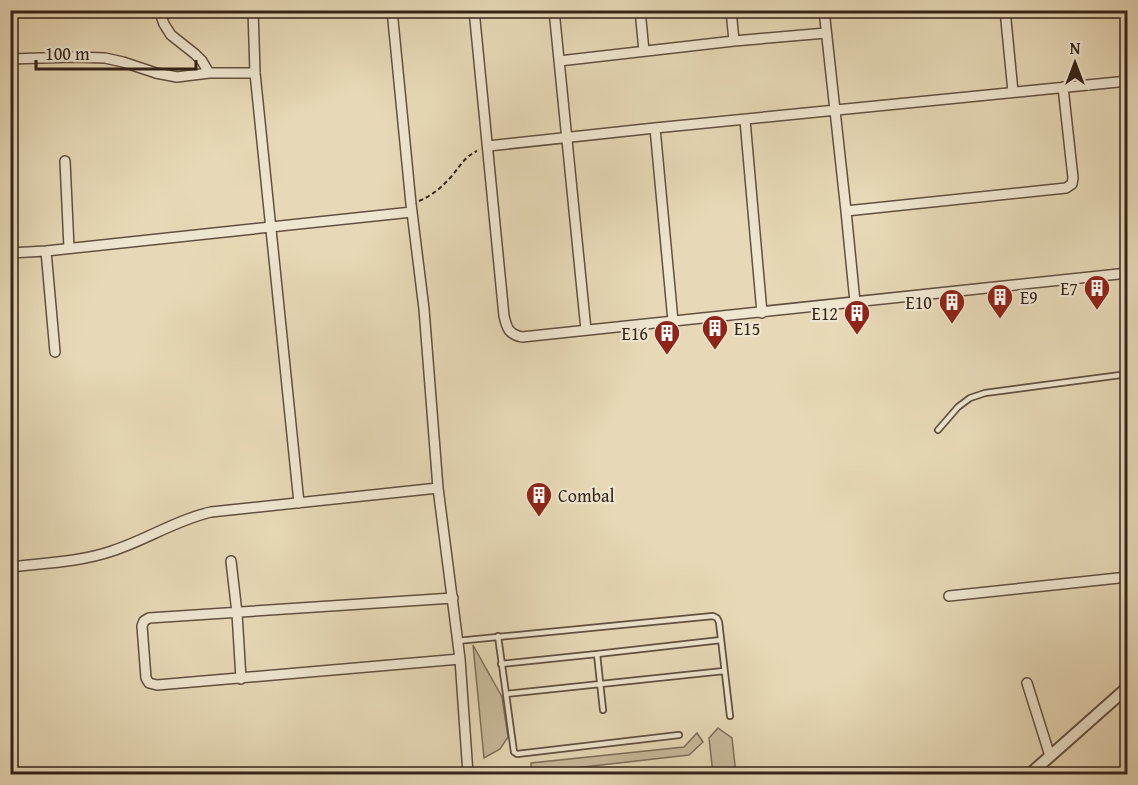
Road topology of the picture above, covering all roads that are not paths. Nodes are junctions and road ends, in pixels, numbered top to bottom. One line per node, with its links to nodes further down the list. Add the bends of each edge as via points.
1 (159, 10): 15 (street, via 171,34 202,61)
2 (253, 10): 16 (street)
3 (392, 10): 26 (street)
4 (474, 10): 24 (street)
5 (554, 10): 14 (street)
6 (640, 10): 12 (street)
7 (731, 10): 11 (street)
8 (824, 10): 10 (street)
9 (1005, 10): 19 (street)
10 (826, 33): 11 (street); 20 (street)
11 (734, 41): 12 (street)
12 (644, 51): 14 (street)
13 (10, 59): 15 (street, via 105,58 177,77)
14 (559, 61): 23 (street)
15 (209, 73): 16 (street)
16 (255, 73): 28 (street)
17 (1128, 81): 18 (street)
18 (1063, 87): 19 (street); 27 (street, via 1072,184)
19 (1012, 92): 20 (street)
20 (834, 110): 21 (street); 27 (street)
21 (745, 120): 22 (street); 34 (street)
22 (655, 128): 23 (street); 35 (street)
23 (567, 137): 24 (street); 36 (street)
24 (488, 146): 36 (street, via 506,327 522,337)
25 (65, 162): 29 (street)
26 (411, 208): 28 (street); 40 (street, via 424,309)
27 (846, 211): 33 (street)
28 (272, 226): 29 (street); 41 (street)
29 (69, 248): 30 (street)
30 (46, 251): 31 (street); 37 (street)
31 (10, 253)
32 (1128, 273): 33 (street)
33 (855, 302): 34 (street)
34 (762, 312): 35 (street)
35 (673, 321): 36 (street)
36 (586, 330)
37 (55, 352)
38 (1128, 374): 39 (lane, via 985,393 958,407)
39 (938, 430)
40 (438, 488): 41 (street); 46 (street)
41 (299, 502): 43 (street, via 193,516 111,552)
42 (231, 561): 47 (street)
43 (10, 567)
44 (1128, 577): 45 (street)
45 (949, 596)
46 (453, 598): 47 (street); 50 (street)
47 (237, 614): 55 (street); 55 (street, via 149,618 142,626 149,683)
48 (498, 636): 49 (lane, via 713,616 719,622); 50 (lane); 53 (lane)
49 (721, 640): 51 (lane); 54 (lane)
50 (457, 641): 52 (street)
51 (597, 654): 53 (lane); 56 (lane)
52 (460, 659): 55 (street); 70 (street)
53 (501, 664): 59 (lane)
54 (724, 671): 56 (lane); 60 (lane)
55 (241, 679)
56 (601, 683): 59 (lane); 63 (lane)
57 (1027, 683): 69 (street)
58 (1128, 687): 69 (street)
59 (506, 694): 67 (lane)
60 (727, 696): 61 (lane); 65 (lane)
61 (716, 697)
62 (614, 709): 63 (lane)
63 (602, 711): 64 (lane)
64 (592, 712)
65 (729, 716)
66 (521, 720): 67 (lane)
67 (509, 722): 68 (lane, via 512,749 517,754)
68 (679, 735)
69 (1050, 756): 71 (street)
70 (468, 774)
71 (1030, 774)

